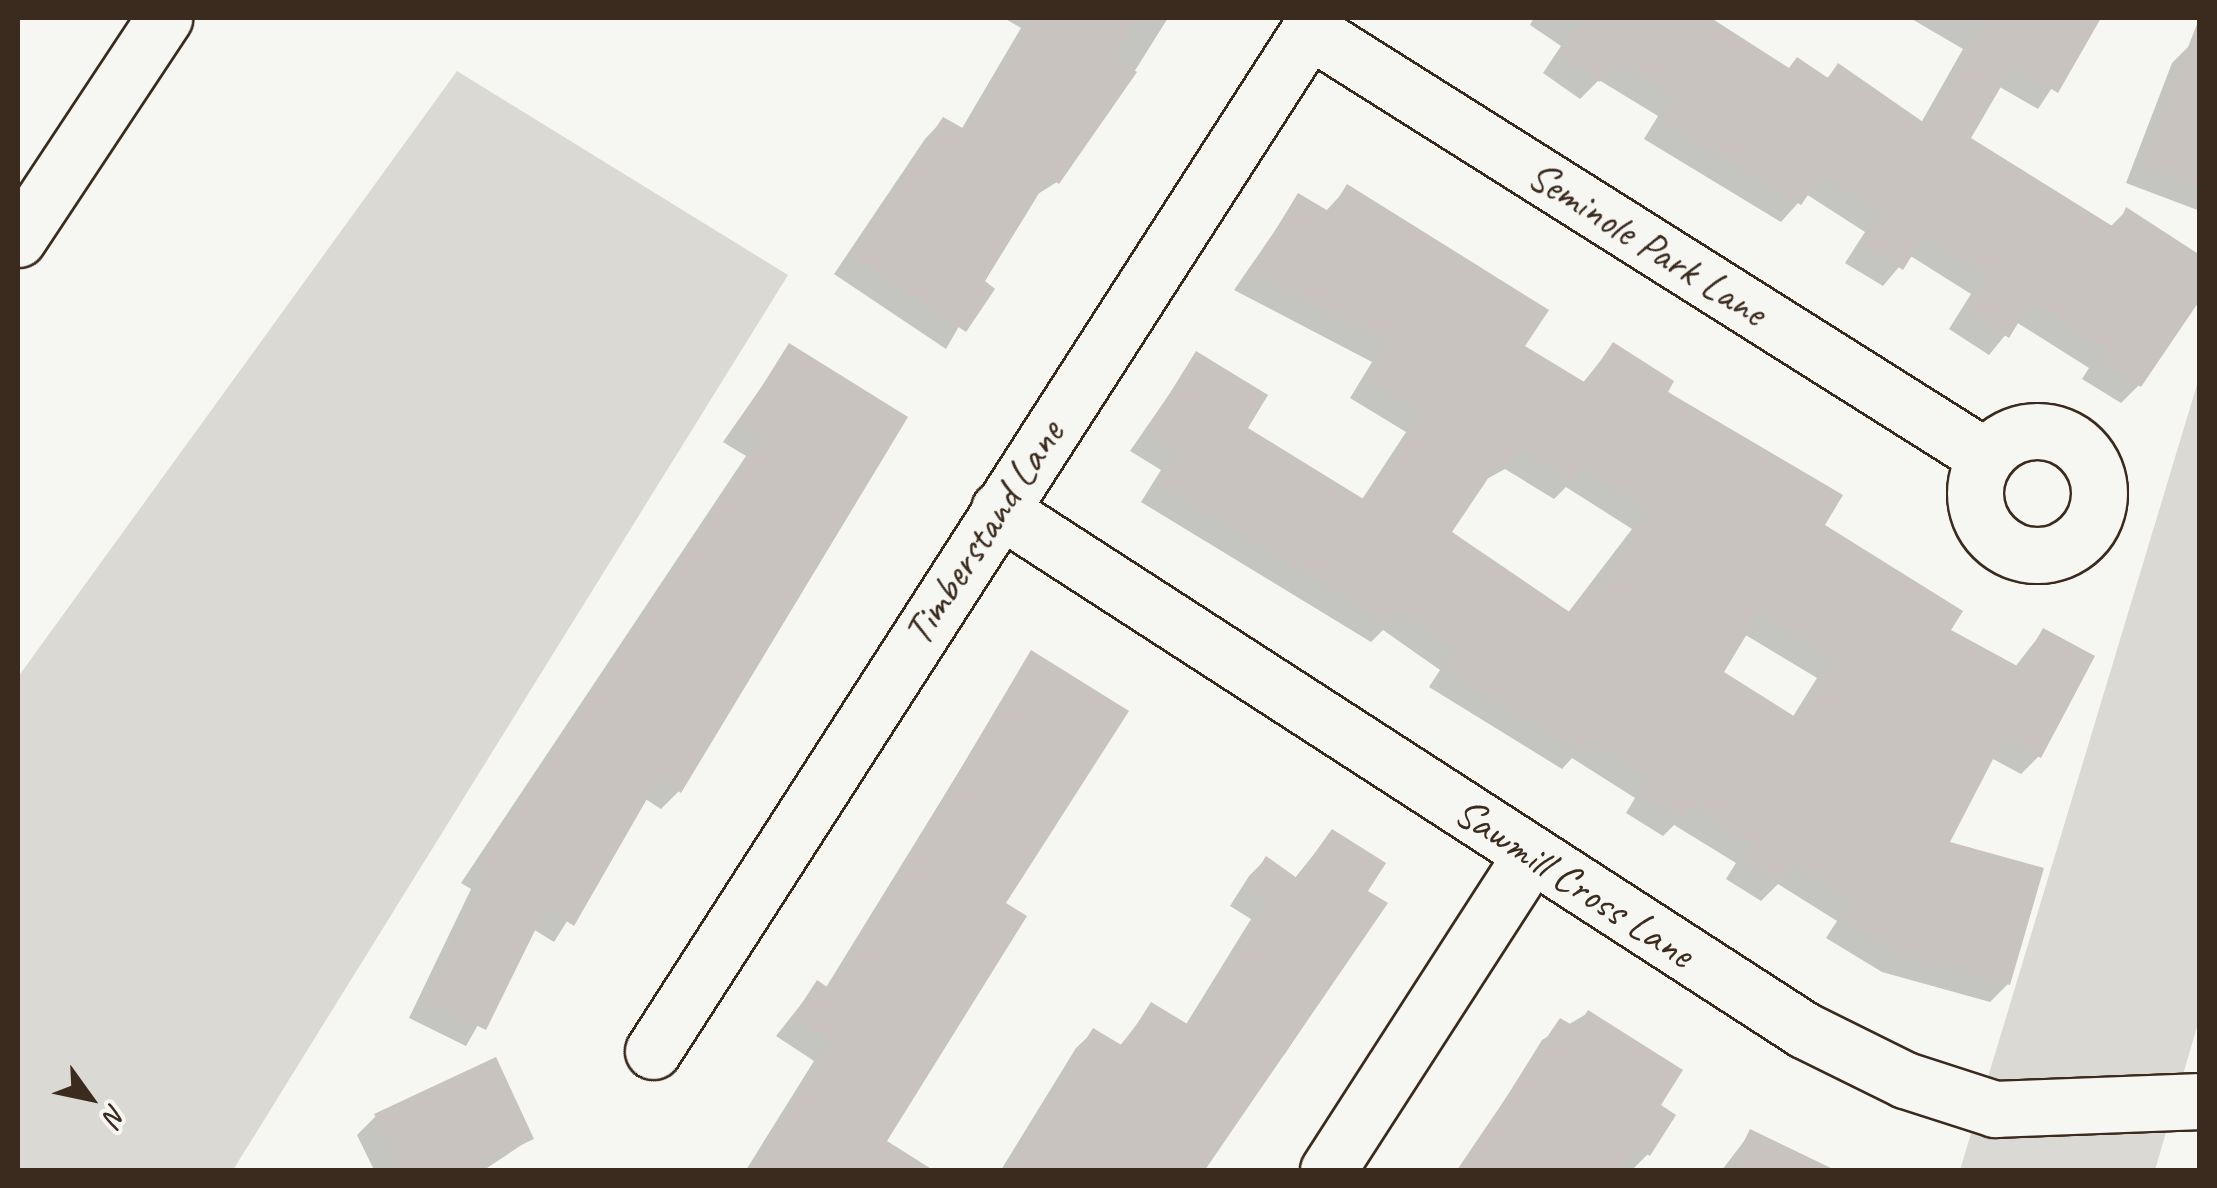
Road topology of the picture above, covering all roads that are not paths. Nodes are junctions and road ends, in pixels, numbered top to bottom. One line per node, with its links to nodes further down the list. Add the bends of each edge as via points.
1 (164, 18): 3 (street)
2 (1313, 24): 4 (street, Seminole Park Lane); 5 (street, Timberstand Lane)
3 (18, 239)
4 (1986, 457)
5 (999, 509): 6 (street, Sawmill Cross Lane); 7 (street, Timberstand Lane)
6 (1530, 856): 8 (street, Sawmill Cross Lane, via 1804,1030 1905,1080 1995,1110); 9 (street)
7 (653, 1051)
8 (2200, 1101)
9 (1328, 1170)

